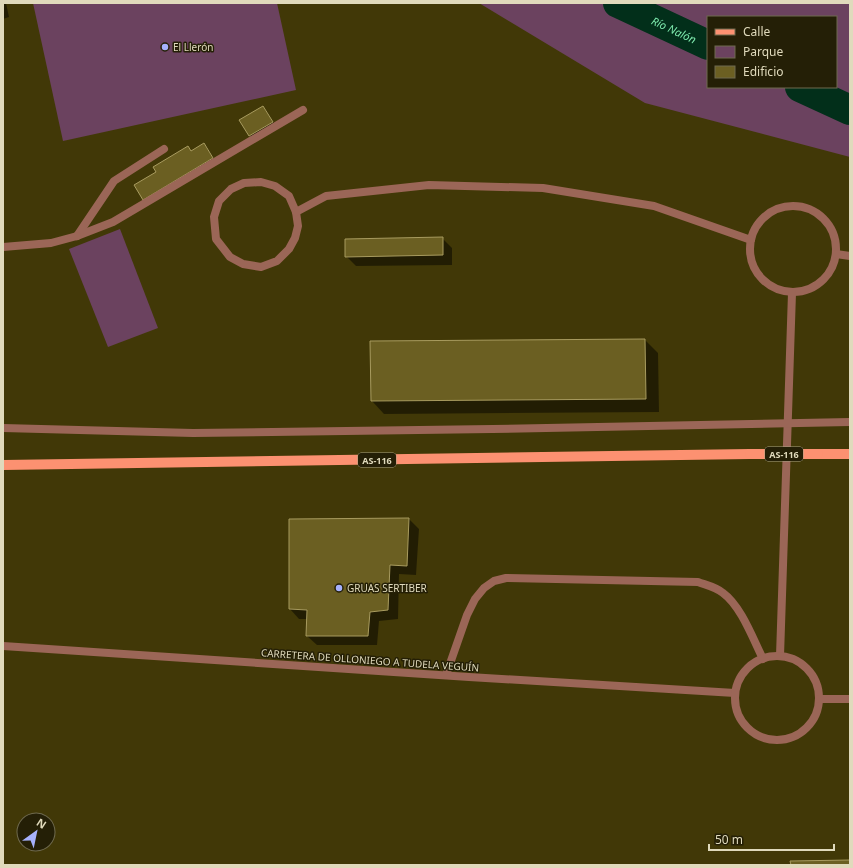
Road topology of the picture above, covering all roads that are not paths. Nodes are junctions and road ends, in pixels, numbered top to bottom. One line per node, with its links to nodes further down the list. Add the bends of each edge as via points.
1 (303, 110): 4 (street, via 113,222)
2 (164, 149): 4 (street, via 114,181)
3 (296, 212): 3 (street, via 289,196 275,186 261,182 244,183 231,189 220,201 214,217 216,239 230,257 244,264 261,267 276,261 289,249 298,226); 5 (street, via 326,196 429,185 543,188 654,206)
4 (77, 236): 6 (street, via 51,243)
5 (751, 240): 7 (street, via 754,230 763,218 776,210 790,206 805,208 818,214 829,225 835,239); 9 (street, via 751,255 759,274 774,288)
6 (3, 247)
7 (836, 254): 8 (street); 9 (street, via 830,272 820,283 807,290)
8 (850, 256)
9 (792, 293): 11 (street)
10 (850, 422): 11 (street)
11 (788, 423): 12 (street, via 193,433); 18 (street)
12 (3, 428)
13 (850, 454): 15 (main road, AS-116, bridge)
14 (3, 465): 15 (main road, AS-116)
15 (66, 465): 16 (street)
16 (3, 470)
17 (3, 646): 20 (street, CARRETERA DE OLLONIEGO A TUDELA VEGUÍN)
18 (780, 656): 19 (street); 22 (street, via 796,660 808,669 817,684)
19 (763, 659): 20 (street, via 733,603 723,592 698,582 506,578 494,581 475,599); 21 (street, via 752,665 742,676)
20 (446, 675): 21 (street, CARRETERA DE OLLONIEGO A TUDELA VEGUÍN)
21 (735, 693): 22 (street, via 737,711 743,722 754,732 767,738 781,740 795,736 811,724 818,711)
22 (819, 699): 23 (street)
23 (850, 699)

